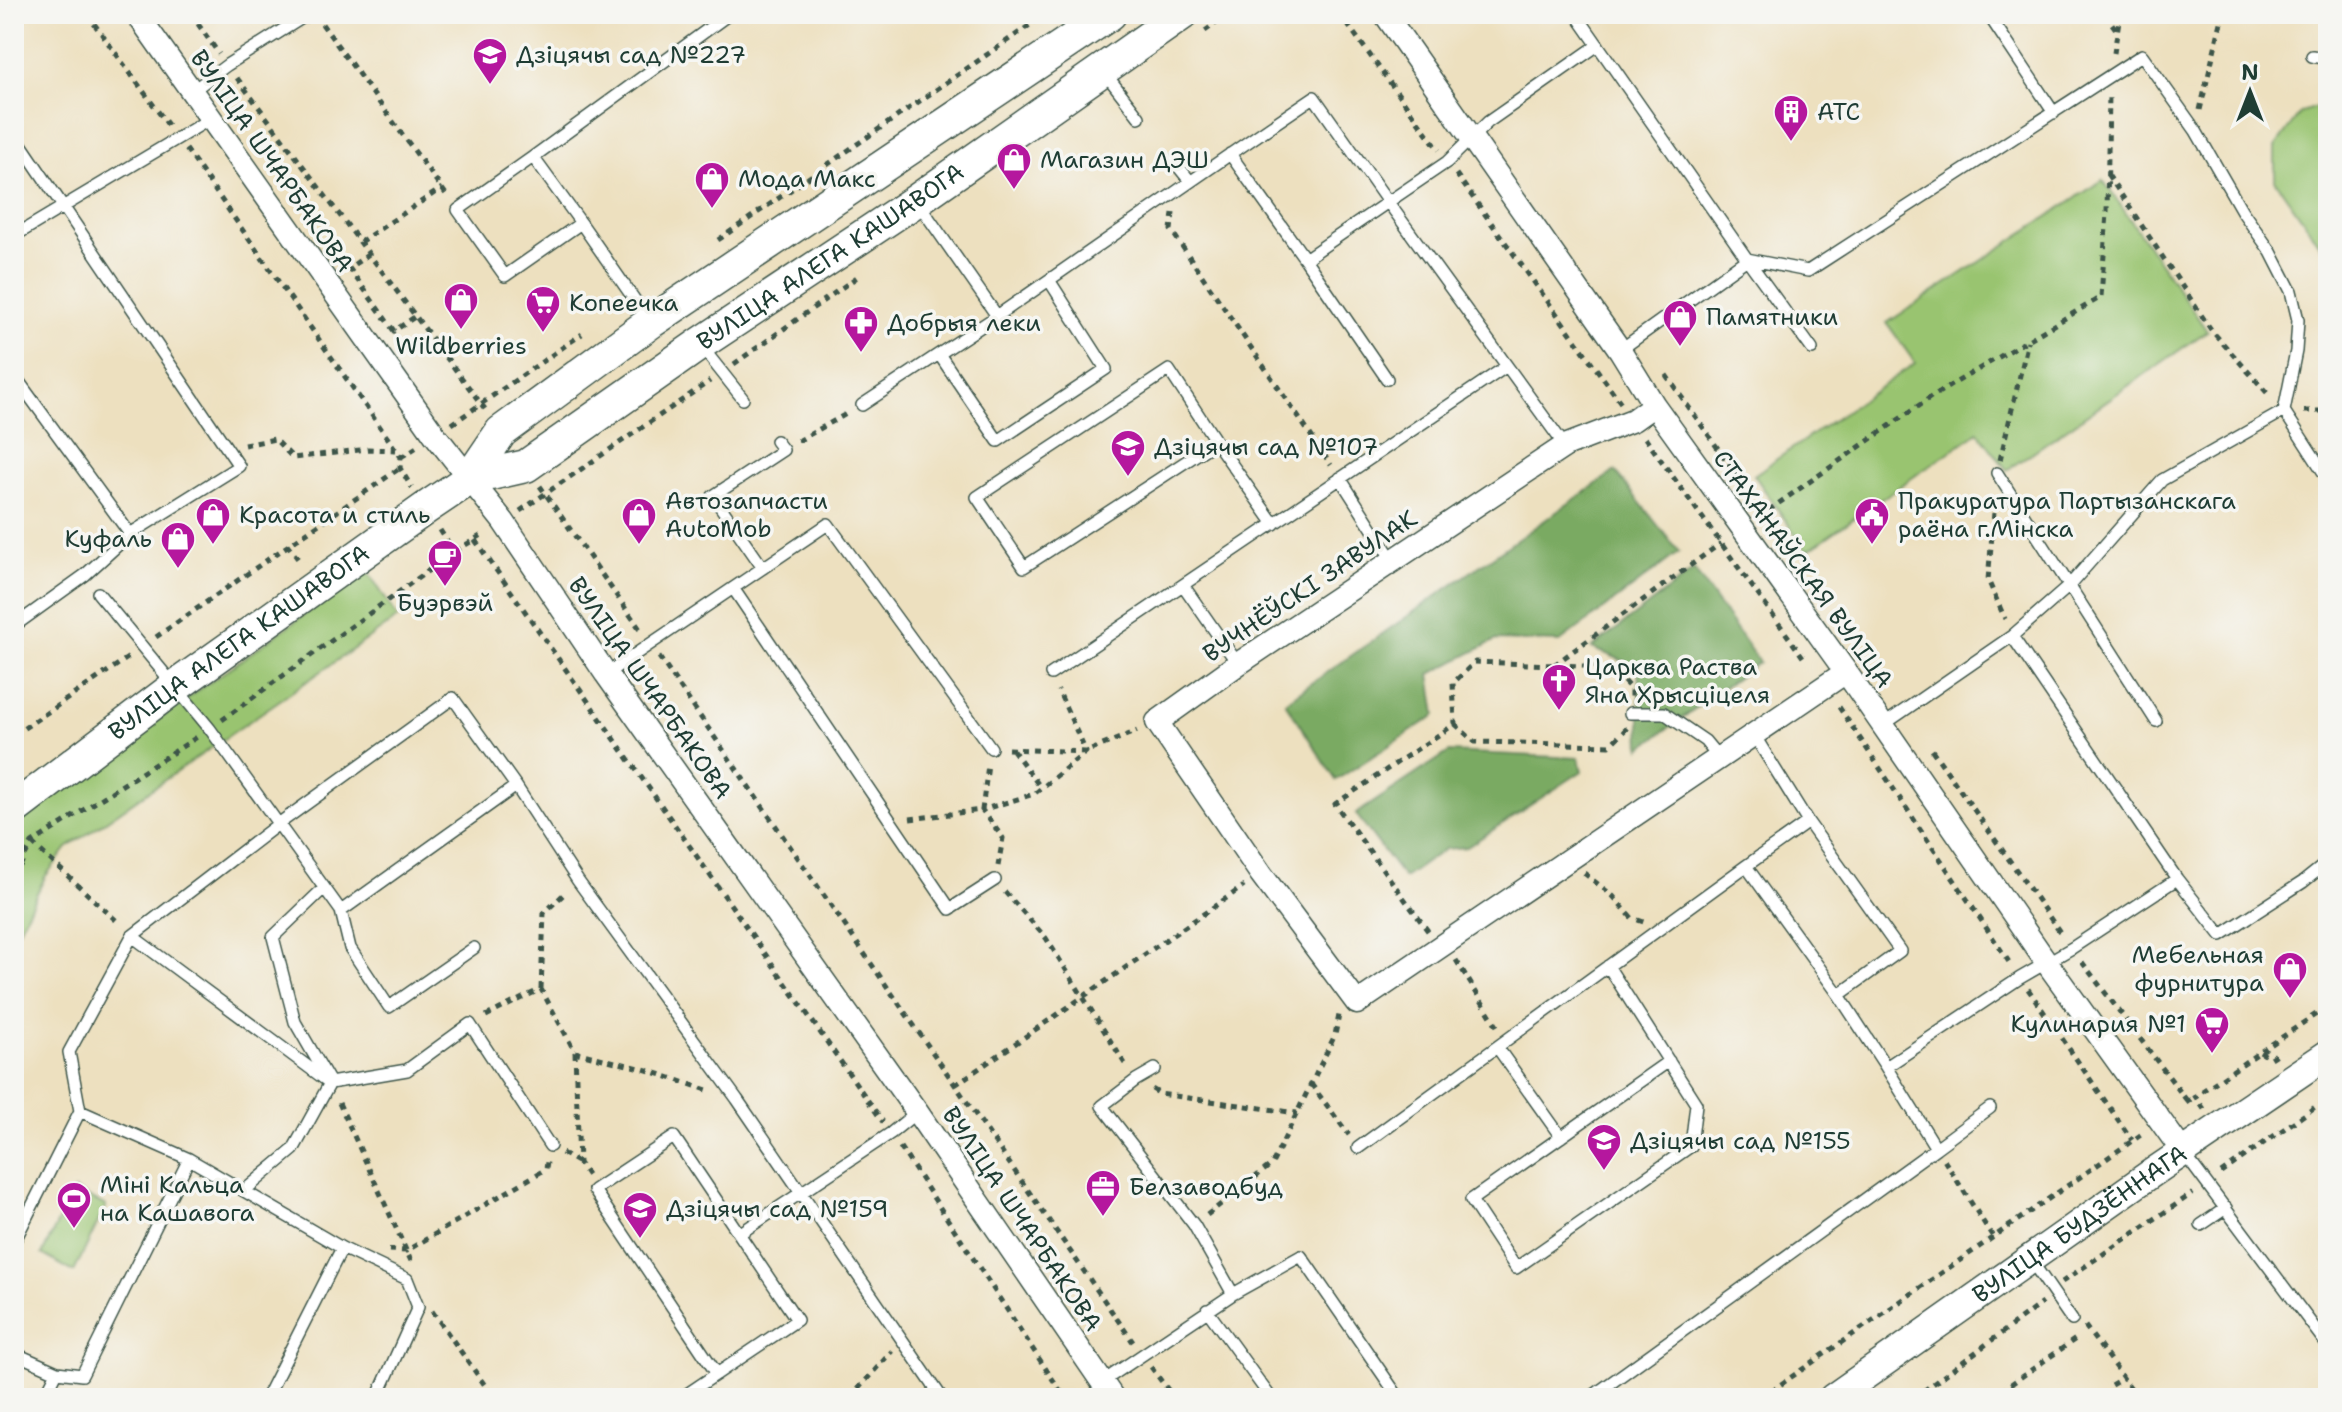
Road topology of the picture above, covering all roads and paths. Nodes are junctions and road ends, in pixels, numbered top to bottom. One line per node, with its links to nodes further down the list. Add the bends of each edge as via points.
1 (87, 14): 30 (path)
2 (137, 14): 23 (street, ВУЛІЦА ШЧАРБАКОВА)
3 (191, 14): 20 (path)
4 (311, 14): 20 (lane); 37 (path)
5 (729, 14): 32 (lane)
6 (1046, 14): 46 (path)
7 (1110, 14): 53 (main road, ВУЛІЦА АЛЕГА КАШАВОГА)
8 (1182, 14): 21 (main road, ВУЛІЦА АЛЕГА КАШАВОГА)
9 (1340, 14): 34 (path)
10 (1385, 14): 29 (street, СТАХАНАЎСКАЯ ВУЛІЦА)
11 (1576, 14): 17 (lane)
12 (1988, 14): 24 (lane)
13 (2105, 14): 16 (path)
14 (2120, 14): 16 (path)
15 (2223, 14): 27 (path)
16 (2118, 32): 22 (path)
17 (1598, 45): 29 (lane); 49 (lane)
18 (2312, 56): 19 (lane)
19 (2328, 59)
20 (227, 65): 23 (lane); 45 (path)
21 (1102, 70): 25 (lane); 39 (main road, ВУЛІЦА АЛЕГА КАШАВОГА)
22 (2110, 76): 24 (lane); 27 (lane, via 2142,55); 35 (path)
23 (190, 92): 26 (street, ВУЛІЦА ШЧАРБАКОВА)
24 (2054, 113): 49 (lane, via 1808,271)
25 (1139, 117)
26 (210, 119): 30 (lane); 76 (street, ВУЛІЦА ШЧАРБАКОВА)
27 (2196, 131): 67 (lane, via 2271,252 2296,307 2296,351)
28 (14, 134): 41 (lane)
29 (1471, 137): 34 (lane); 58 (street, СТАХАНАЎСКАЯ ВУЛІЦА)
30 (178, 139): 41 (lane); 73 (path)
31 (1230, 154): 36 (lane); 40 (lane, via 1314,97); 48 (lane)
32 (533, 157): 42 (lane); 43 (lane)
33 (1173, 160): 36 (lane)
34 (1447, 162): 40 (lane); 68 (path)
35 (2108, 174): 55 (path, via 2101,297); 67 (path, via 2212,331)
36 (1190, 181): 38 (lane)
37 (442, 188): 42 (path); 45 (path)
38 (1175, 192): 50 (lane); 75 (path, via 1171,230)
39 (917, 200): 52 (lane); 56 (main road, ВУЛІЦА АЛЕГА КАШАВОГА)
40 (1388, 202): 48 (lane); 60 (lane)
41 (64, 207): 44 (lane); 72 (lane)
42 (458, 210): 43 (lane, via 505,276)
43 (581, 223): 53 (lane)
44 (15, 234)
45 (360, 242): 47 (path)
46 (711, 245)
47 (369, 254): 51 (path); 51 (path, via 349,268 394,331)
48 (1305, 259): 63 (lane)
49 (1747, 259): 57 (lane); 58 (lane)
50 (1049, 280): 52 (lane); 59 (lane, via 1106,369 998,441)
51 (416, 316): 54 (path, via 482,405)
52 (997, 316): 59 (lane)
53 (651, 322): 76 (main road, ВУЛІЦА АЛЕГА КАШАВОГА, via 501,432)
54 (583, 334)
55 (2028, 340): 74 (path); 81 (path, via 1923,403)
56 (700, 344): 64 (lane); 76 (main road, ВУЛІЦА АЛЕГА КАШАВОГА, via 526,466)
57 (1812, 349)
58 (1620, 350): 66 (street, СТАХАНАЎСКАЯ ВУЛІЦА)
59 (939, 354): 65 (lane)
60 (1507, 366): 71 (lane); 75 (lane)
61 (1665, 374): 78 (path)
62 (14, 375): 84 (lane)
63 (1387, 379)
64 (743, 399)
65 (862, 405): 69 (path)
66 (1654, 405): 68 (street, ВУЧНЁЎСКІ ЗАВУЛАК); 100 (street, СТАХАНАЎСКАЯ ВУЛІЦА)
67 (2284, 411): 77 (lane); 91 (lane, via 2162,480)
68 (1633, 420): 71 (street, ВУЧНЁЎСКІ ЗАВУЛАК); 104 (path)
69 (779, 445): 89 (lane, via 713,496)
70 (1219, 446): 70 (lane, via 1216,442 1024,567 977,497 1169,370); 82 (lane)
71 (1565, 446): 87 (street, ВУЧНЁЎСКІ ЗАВУЛАК)
72 (227, 448): 73 (path, via 275,439 293,458); 84 (lane, via 239,466)
73 (396, 450): 85 (path, via 400,468)
74 (1997, 473): 91 (lane); 95 (path, via 1988,580)
75 (1340, 478): 82 (lane); 87 (lane)
76 (469, 479): 101 (street, ВУЛІЦА ШЧАРБАКОВА); 103 (main road, ВУЛІЦА АЛЕГА КАШАВОГА)
77 (2328, 479)
78 (1746, 488)
79 (546, 494): 96 (path)
80 (1755, 501): 81 (path)
81 (1764, 514): 83 (path)
82 (1274, 524): 90 (lane)
83 (1773, 526)
84 (130, 534): 94 (lane, via 85,575)
85 (287, 544): 88 (path); 97 (path)
86 (1708, 552): 99 (path)
87 (1393, 561): 98 (street, ВУЧНЁЎСКІ ЗАВУЛАК)
88 (301, 563)
89 (763, 568): 92 (lane); 113 (lane, via 828,524)
90 (1183, 585): 98 (lane); 102 (lane)
91 (2068, 587): 95 (lane); 106 (lane)
92 (733, 588): 96 (lane); 122 (lane)
93 (98, 593): 97 (lane)
94 (14, 626)
95 (2012, 636): 109 (lane); 131 (lane)
96 (651, 645): 101 (lane); 162 (path)
97 (143, 646): 103 (lane); 111 (path)
98 (1238, 664): 107 (street, ВУЧНЁЎСКІ ЗАВУЛАК)
99 (1554, 665): 105 (path, via 1610,667 1631,689); 108 (path, via 1475,662 1453,683)
100 (1846, 672): 104 (street); 109 (street, СТАХАНАЎСКАЯ ВУЛІЦА)
101 (606, 674): 169 (street, ВУЛІЦА ШЧАРБАКОВА)
102 (1051, 674): 116 (path)
103 (176, 686): 110 (lane); 120 (main road, ВУЛІЦА АЛЕГА КАШАВОГА)
104 (1825, 687): 112 (street); 143 (path)
105 (1630, 713): 108 (path, via 1630,725 1610,745 1475,742); 117 (lane, via 1664,713 1705,741)
106 (2156, 721)
107 (1157, 722): 116 (path); 129 (street)
108 (1455, 724): 138 (path, via 1335,804)
109 (1883, 725): 141 (street, СТАХАНАЎСКАЯ ВУЛІЦА)
110 (210, 729): 124 (lane); 125 (path); 172 (path, via 475,540)
111 (14, 735)
112 (1754, 735): 117 (street); 123 (lane)
113 (991, 748): 115 (path); 121 (path)
114 (1930, 748): 140 (path)
115 (1013, 749): 116 (path); 119 (path)
116 (1086, 752): 119 (path)
117 (1719, 758): 126 (street)
118 (516, 786): 124 (lane, via 453,698); 133 (lane); 135 (lane)
119 (1041, 788): 121 (path)
120 (14, 809)
121 (982, 810): 122 (path); 132 (path, via 1003,838)
122 (890, 821): 132 (lane, via 950,909)
123 (1808, 822): 128 (lane); 146 (lane, via 1900,951)
124 (277, 825): 134 (lane); 137 (lane)
125 (32, 843): 130 (path); 137 (path)
126 (1568, 860): 136 (path, via 1632,918); 138 (street)
127 (2328, 862): 131 (lane, via 2221,935)
128 (1746, 866): 136 (lane); 146 (lane)
129 (1261, 874): 144 (street); 147 (path)
130 (14, 877)
131 (2177, 879): 140 (lane)
132 (995, 880): 147 (path, via 1046,938)
133 (578, 881): 145 (path, via 544,913); 165 (lane)
134 (324, 888): 135 (lane); 160 (lane, via 273,937 295,1022)
135 (341, 911): 139 (lane, via 350,948 389,1007)
136 (1662, 928): 142 (lane)
137 (132, 936): 160 (lane); 168 (lane, via 69,1052)
138 (1437, 937): 144 (street, via 1357,1003); 151 (path)
139 (474, 948)
140 (2072, 948): 141 (lane); 166 (path)
141 (2047, 963): 143 (lane); 171 (street, СТАХАНАЎСКАЯ ВУЛІЦА)
142 (1608, 966): 151 (lane); 156 (lane)
143 (2020, 978): 157 (lane); 174 (path)
144 (1343, 985): 161 (path, via 1335,1035)
145 (541, 989): 150 (path); 153 (path)
146 (1839, 995): 157 (lane)
147 (1082, 998): 159 (path); 162 (path)
148 (2315, 1014): 149 (path)
149 (2316, 1023)
150 (470, 1024): 160 (lane, via 407,1070); 175 (lane)
151 (1502, 1044): 173 (lane); 176 (lane)
152 (2289, 1047): 154 (path, via 2270,1058)
153 (575, 1052): 165 (path); 180 (path, via 579,1163)
154 (2260, 1052)
155 (2328, 1054): 178 (street, ВУЛІЦА БУДЗЁННАГА)
156 (1669, 1061): 173 (lane); 173 (lane, via 1696,1104 1691,1146 1516,1268 1471,1200)
157 (1886, 1067): 177 (lane)
158 (1155, 1069): 159 (lane)
159 (1136, 1080): 170 (path, via 1160,1094); 185 (lane, via 1102,1106)
160 (330, 1083): 182 (lane, via 293,1150); 191 (path)
161 (1311, 1084): 170 (path); 176 (path)
162 (955, 1085): 203 (path)
163 (2195, 1096): 166 (path)
164 (2328, 1098): 181 (path)
165 (737, 1099): 183 (lane)
166 (2188, 1102): 171 (path)
167 (1990, 1108): 177 (lane)
168 (80, 1111): 179 (lane); 189 (lane)
169 (917, 1112): 172 (lane); 208 (street, ВУЛІЦА ШЧАРБАКОВА)
170 (1297, 1113): 185 (path, via 1272,1164)
171 (2161, 1121): 174 (path); 178 (street, СТАХАНАЎСКАЯ ВУЛІЦА)
172 (891, 1133): 183 (lane); 217 (path)
173 (1561, 1137)
174 (2132, 1140): 188 (path)
175 (550, 1146): 191 (path, via 546,1169)
176 (1358, 1148)
177 (1936, 1148): 188 (path); 221 (lane)
178 (2183, 1152): 181 (lane); 192 (street, ВУЛІЦА БУДЗЁННАГА)
179 (189, 1159): 182 (lane); 204 (lane, via 82,1375)
180 (588, 1177)
181 (2208, 1183): 184 (lane); 195 (path, via 2059,1284)
182 (244, 1191): 190 (lane)
183 (801, 1192): 187 (lane); 200 (lane)
184 (2226, 1208): 186 (lane); 201 (lane)
185 (1194, 1225): 194 (lane)
186 (2201, 1225)
187 (739, 1234): 205 (lane, via 797,1320); 205 (lane, via 674,1137 594,1190)
188 (1993, 1237): 222 (path)
189 (14, 1242)
190 (342, 1248): 191 (path); 211 (lane); 212 (lane, via 407,1279 418,1307)
191 (406, 1251): 193 (path)
192 (2030, 1259): 195 (lane); 209 (street, ВУЛІЦА БУДЗЁННАГА)
193 (412, 1265)
194 (1233, 1294): 197 (lane); 220 (lane, via 1301,1256)
195 (2060, 1295): 198 (lane); 224 (path)
196 (430, 1307): 213 (path)
197 (1207, 1310): 203 (lane); 219 (lane)
198 (2076, 1320): 199 (path)
199 (2088, 1330): 206 (path); 225 (path)
200 (902, 1339): 215 (path); 216 (lane)
201 (2328, 1346)
202 (14, 1353): 204 (lane)
203 (1142, 1355): 208 (lane); 218 (path)
204 (57, 1372): 210 (lane)
205 (717, 1374): 214 (lane)
206 (2123, 1378): 207 (path); 226 (path)
207 (2111, 1385)
208 (1107, 1390)
209 (1862, 1390): 223 (street, ВУЛІЦА БУДЗЁННАГА)
210 (44, 1398)
211 (266, 1398)
212 (377, 1398)
213 (494, 1398)
214 (681, 1398)
215 (850, 1398)
216 (942, 1398)
217 (1065, 1398)
218 (1174, 1398)
219 (1271, 1398)
220 (1399, 1398)
221 (1590, 1398)
222 (1761, 1398)
223 (1833, 1398)
224 (1914, 1398)
225 (1991, 1398)
226 (2138, 1398)

